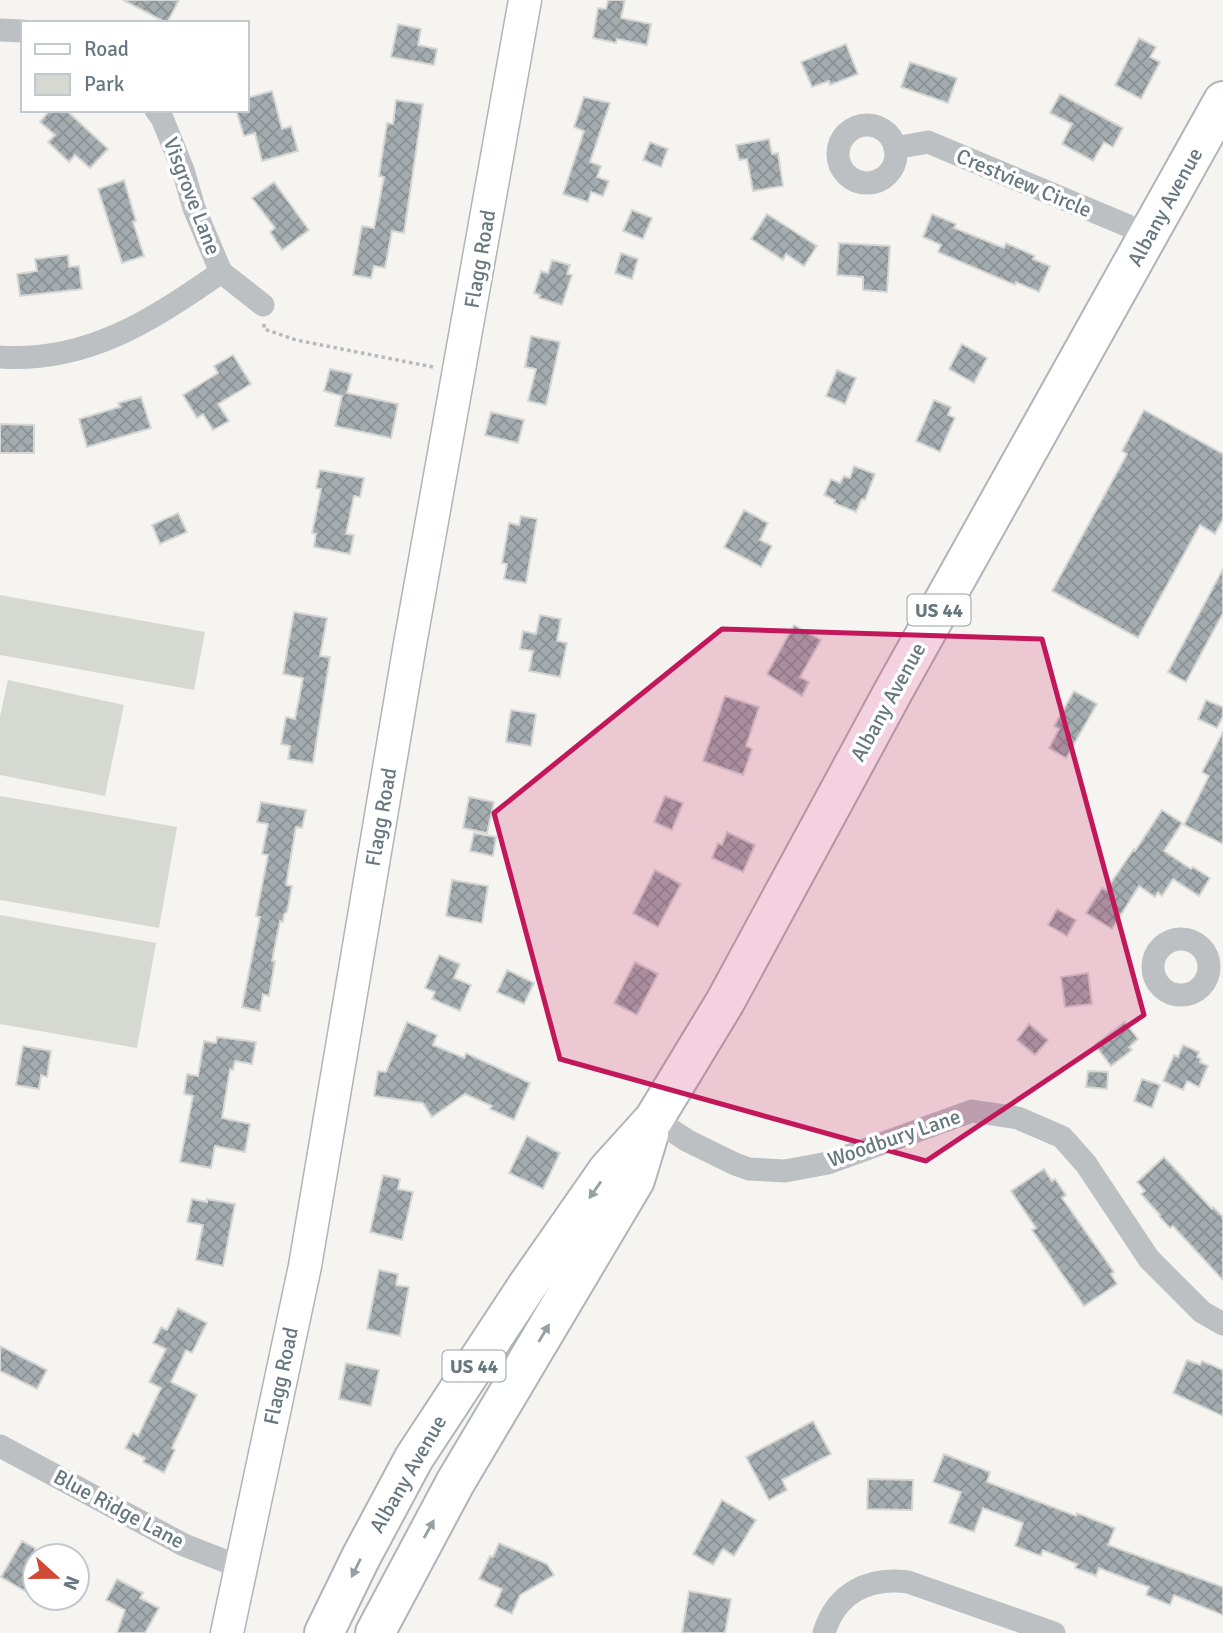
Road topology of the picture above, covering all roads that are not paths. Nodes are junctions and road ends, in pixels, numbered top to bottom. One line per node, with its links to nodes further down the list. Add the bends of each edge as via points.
1 (525, 0): 14 (street, Flagg Road, via 305,1266)
2 (0, 30): 3 (street)
3 (21, 31)
4 (1223, 101): 7 (highway, Albany Avenue / US 44)
5 (158, 112): 8 (street, Visgrove Lane)
6 (895, 148): 7 (street, Crestview Circle, via 928,142)
7 (1150, 235): 11 (highway, Albany Avenue / US 44, via 725,1002)
8 (221, 272): 9 (street, Visgrove Lane); 10 (street, via 169,309 107,340 67,354)
9 (263, 305)
10 (0, 357)
11 (654, 1119): 12 (street, Woodbury Lane, via 735,1164 785,1171 828,1163 972,1111 1018,1118 1062,1137 1086,1164 1149,1259 1202,1312); 16 (highway, Albany Avenue / US 44, one-way to 16, via 608,1170 414,1458); 17 (highway, Albany Avenue / US 44, one-way to 11, via 455,1483 635,1180)
12 (1223, 1324)
13 (0, 1446): 14 (street, Blue Ridge Lane, via 184,1545)
14 (240, 1567): 15 (street, Flagg Road)
15 (227, 1633)
16 (324, 1633)
17 (375, 1633)
18 (824, 1633): 19 (street, via 847,1596 877,1581 893,1580)
19 (1054, 1633)

